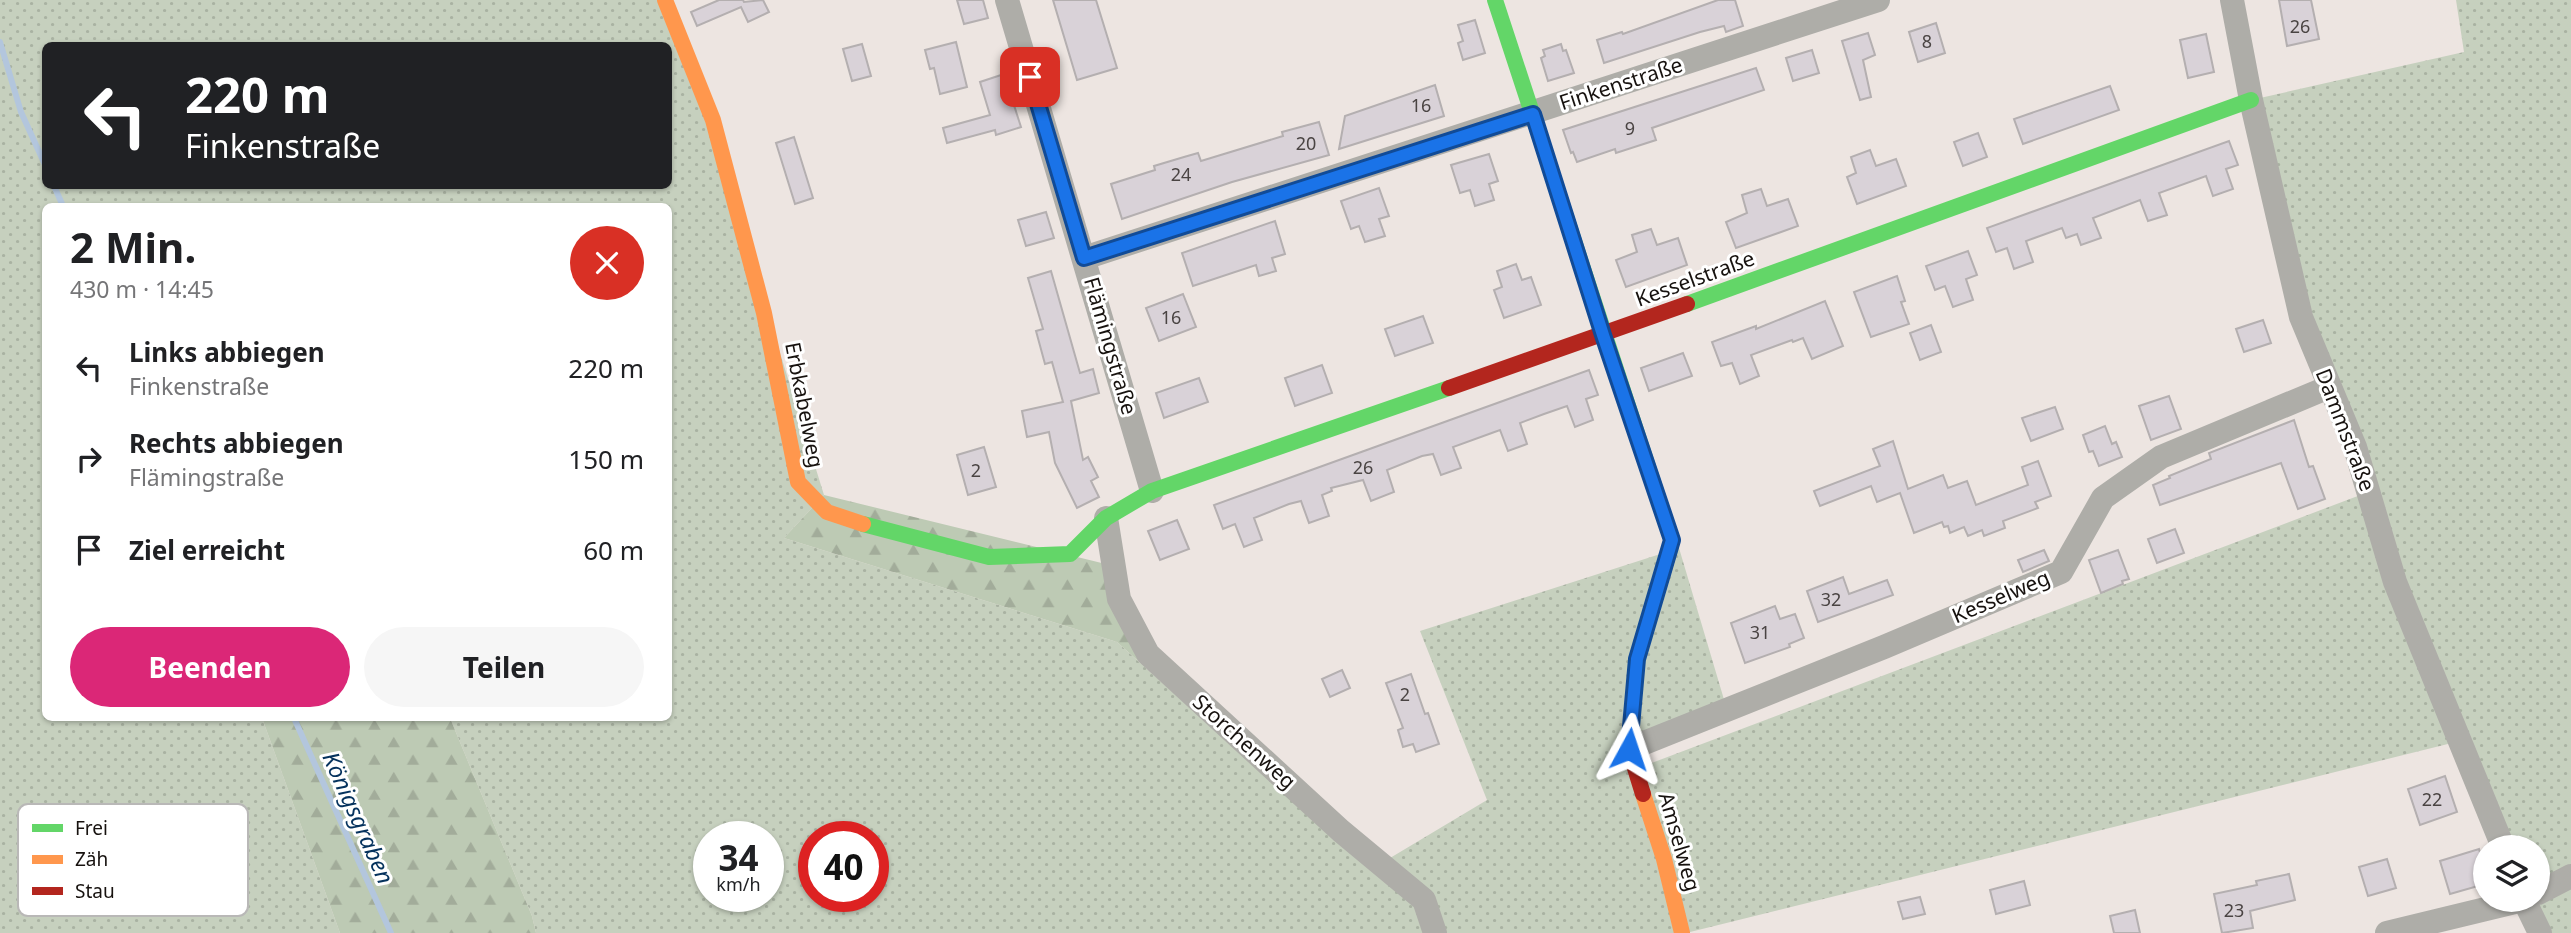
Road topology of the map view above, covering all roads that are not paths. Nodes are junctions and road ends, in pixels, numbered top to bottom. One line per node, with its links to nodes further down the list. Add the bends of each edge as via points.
1 (664, 0): 12 (street, Erbkabelweg, via 713,120 764,313 798,482 827,512 989,557 1070,554)
2 (1007, 0): 8 (street, Flämingstraße)
3 (1495, 0): 7 (street, Amselweg)
4 (1878, 0): 7 (street, Finkenstraße)
5 (2232, 0): 6 (street, Dammstraße)
6 (2251, 100): 9 (street, Kesselstraße); 10 (street, Dammstraße, via 2301,317)
7 (1533, 114): 8 (street, Finkenstraße); 9 (street, Amselweg)
8 (1084, 258): 11 (street, Flämingstraße)
9 (1603, 335): 11 (street, Kesselstraße); 13 (street, Amselweg, via 1672,540 1637,659)
10 (2329, 387): 13 (street, Kesselweg, via 2161,457 2104,498 2061,572); 14 (street, Dammstraße, via 2355,447 2395,582)
11 (1152, 491): 12 (street, Erbkabelweg)
12 (1106, 518): 19 (street, Storchenweg, via 1119,599 1148,654 1340,831 1424,900)
13 (1629, 749): 20 (street, Amselweg)
14 (2498, 835)
15 (2571, 876): 16 (street)
16 (2550, 886)
17 (2475, 912): 21 (street)
18 (2530, 912): 22 (street)
19 (1435, 933)
20 (1682, 933)
21 (2388, 933)
22 (2540, 933)

